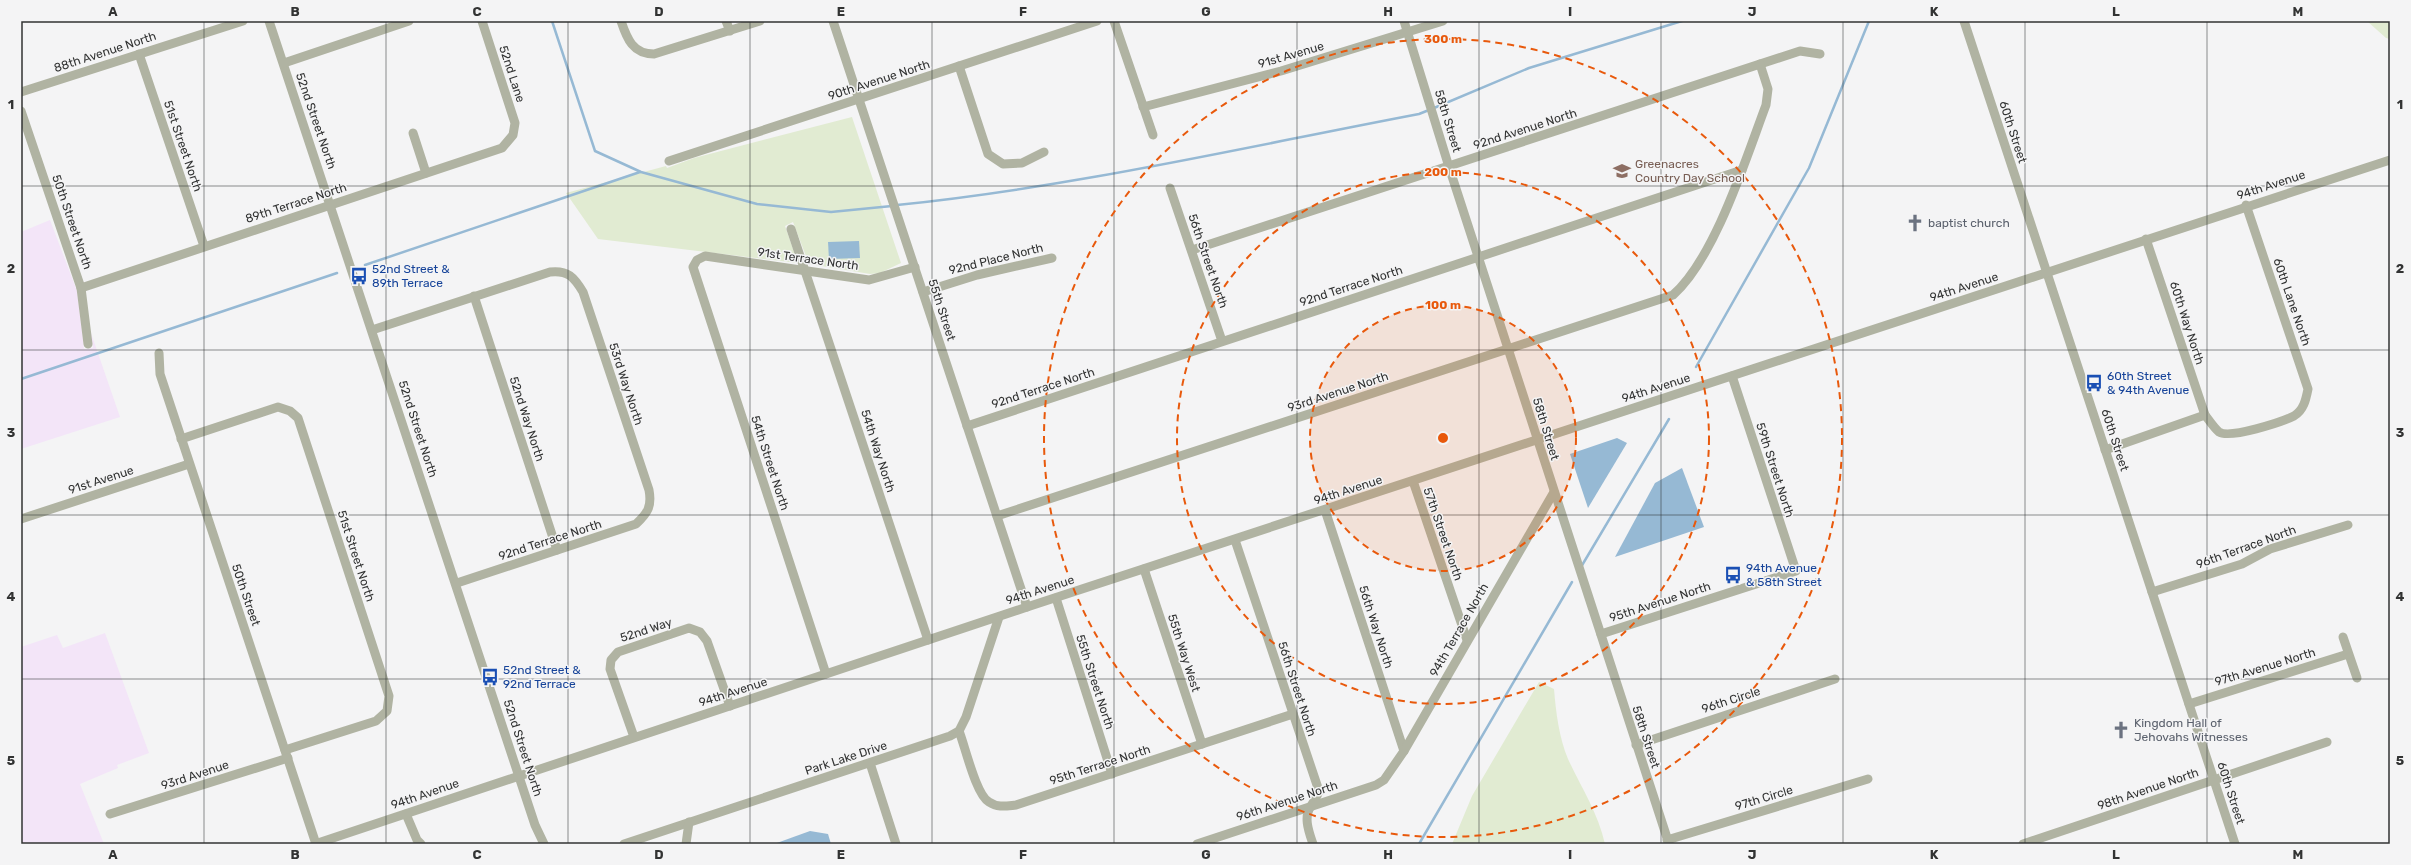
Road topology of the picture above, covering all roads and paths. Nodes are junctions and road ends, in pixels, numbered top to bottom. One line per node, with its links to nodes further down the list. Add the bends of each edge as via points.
1 (243, 21): 16 (street, 88th Avenue North)
2 (269, 21): 18 (street, 52nd Street North)
3 (410, 21): 18 (street)
4 (482, 21): 26 (street, 52nd Lane, via 515,123)
5 (621, 21): 14 (street, via 633,48 645,54 654,54)
6 (726, 21): 14 (street)
7 (760, 21): 14 (street)
8 (833, 21): 22 (street, 55th Street)
9 (1097, 21): 20 (street, 90th Avenue North)
10 (1114, 21): 23 (street)
11 (1404, 21): 15 (street, 58th Street)
12 (1443, 21): 15 (street, 91st Avenue)
13 (1964, 21): 46 (street, 60th Street)
14 (730, 31)
15 (1408, 32): 23 (street, 91st Avenue, via 1281,71); 31 (street, 58th Street)
16 (139, 54): 21 (street, 88th Avenue North); 39 (street, 51st Street North)
17 (1820, 54): 19 (street, 92nd Avenue North, via 1800,51)
18 (284, 63): 35 (street, 52nd Street North)
19 (1760, 64): 31 (street, 92nd Avenue North); 32 (street, via 1768,89 1766,105)
20 (959, 66): 22 (street, 90th Avenue North); 28 (street, via 988,154 1003,164 1022,163)
21 (21, 92)
22 (861, 99): 30 (street, 90th Avenue North); 44 (street, 55th Street)
23 (1143, 107): 27 (street)
24 (21, 111): 47 (street, 50th Street North)
25 (413, 133): 33 (street)
26 (513, 134): 33 (street, 89th Terrace North, via 502,148)
27 (1152, 135)
28 (1044, 152)
29 (2390, 160): 36 (street, 94th Avenue)
30 (669, 161)
31 (1449, 167): 40 (street, 92nd Avenue North); 41 (street, 58th Street)
32 (1742, 170): 41 (street, 92nd Terrace North); 53 (street, 93rd Avenue North, via 1713,236 1683,286 1673,295)
33 (426, 173): 35 (street, 89th Terrace North)
34 (1170, 188): 40 (street, 56th Street North)
35 (331, 204): 39 (street, 89th Terrace North); 50 (street, 52nd Street North)
36 (2246, 205): 38 (street, 94th Avenue); 56 (street, 60th Lane North, via 2308,389 2304,406 2294,416 2230,434 2219,432)
37 (791, 229): 45 (street, 54th Way North)
38 (2146, 239): 46 (street, 94th Avenue); 56 (street, 60th Way North)
39 (204, 246): 47 (street, 89th Terrace North)
40 (1192, 250): 51 (street, 56th Street North)
41 (1478, 257): 51 (street, 92nd Terrace North); 53 (street, 58th Street)
42 (1052, 258): 48 (street, 92nd Place North, via 977,275)
43 (697, 260): 45 (street, 91st Terrace North, via 705,256); 83 (street, 54th Street North, via 693,267)
44 (915, 267): 45 (street, 91st Terrace North, via 869,280); 48 (street, 55th Street)
45 (805, 270): 80 (street, 54th Way North)
46 (2047, 272): 55 (street, 94th Avenue); 60 (street, 60th Street)
47 (81, 288): 52 (street, 50th Street North)
48 (923, 292): 57 (street, 55th Street)
49 (474, 296): 50 (street); 65 (street, 53rd Way North, via 550,272 562,271 575,278 583,292 649,490 651,501); 70 (street, 52nd Way North)
50 (372, 330): 73 (street, 52nd Street North)
51 (1222, 341): 57 (street, 92nd Terrace North)
52 (88, 344)
53 (1509, 348): 59 (street, 58th Street); 66 (street, 93rd Avenue North)
54 (159, 353): 58 (street, 50th Street, via 160,374)
55 (1732, 376): 59 (street, 94th Avenue); 72 (street, 59th Street North)
56 (2205, 415): 60 (street)
57 (968, 426): 66 (street, 55th Street)
58 (181, 439): 61 (street, 50th Street); 88 (street, 51st Street North, via 278,407 290,411 298,418 387,688)
59 (1537, 441): 62 (street, 94th Avenue); 63 (street, 58th Street)
60 (2105, 450): 74 (street, 60th Street)
61 (189, 464): 67 (street, 91st Avenue); 96 (street, 50th Street)
62 (1413, 481): 64 (street, 94th Avenue); 81 (street, 57th Street North)
63 (1554, 492): 78 (street, 58th Street); 81 (street, 94th Terrace North)
64 (1325, 510): 69 (street, 94th Avenue); 95 (street, 56th Way North)
65 (648, 514): 70 (street, 92nd Terrace North, via 636,524)
66 (997, 516): 76 (street, 55th Street)
67 (21, 519)
68 (2348, 525): 74 (street, 96th Terrace North, via 2270,549 2242,564)
69 (1234, 540): 71 (street, 94th Avenue); 89 (street, 56th Street North)
70 (557, 550): 73 (street, 92nd Terrace North)
71 (1144, 569): 75 (street, 94th Avenue); 93 (street, 55th Way West)
72 (1796, 571): 78 (street, 95th Avenue North)
73 (457, 584): 99 (street, 52nd Street North)
74 (2152, 592): 86 (street, 60th Street)
75 (1056, 598): 76 (street, 94th Avenue); 98 (street, 55th Street North)
76 (1027, 607): 77 (street, 94th Avenue)
77 (998, 617): 80 (street, 94th Avenue); 90 (street, via 966,717)
78 (1601, 634): 94 (street, 58th Street)
79 (2343, 637): 82 (street)
80 (928, 640): 83 (street, 94th Avenue)
81 (1467, 640): 95 (street, 94th Terrace North)
82 (2348, 654): 84 (street); 86 (street, 97th Avenue North)
83 (826, 674): 87 (street, 94th Avenue)
84 (2357, 678)
85 (1835, 679): 94 (street, 96th Circle)
86 (2189, 704): 102 (street, 60th Street)
87 (730, 706): 91 (street, 94th Avenue); 91 (street, 52nd Way, via 707,641 700,632 689,628 618,652 611,660 610,669)
88 (387, 711): 96 (street, 93rd Avenue, via 376,721)
89 (1293, 714): 93 (street, 95th Terrace North); 103 (street, 56th Street North, via 1319,791)
90 (959, 731): 97 (street, Park Lake Drive); 98 (street, 95th Terrace North, via 981,792 988,802 1000,807 1016,805)
91 (634, 737): 99 (street, 94th Avenue)
92 (2327, 742): 102 (street, 98th Avenue North)
93 (1202, 744): 98 (street, 95th Terrace North)
94 (1636, 745): 107 (street, 58th Street)
95 (1404, 751): 101 (street, 94th Terrace North)
96 (287, 754): 104 (street, 93rd Avenue); 108 (street, 50th Street)
97 (870, 763): 106 (street, Park Lake Drive); 113 (street)
98 (1112, 774)
99 (519, 775): 105 (street, 94th Avenue); 110 (street, 52nd Street North)
100 (1868, 779): 107 (street, 97th Circle)
101 (1384, 780): 103 (street, 96th Avenue North)
102 (2214, 780): 116 (street, 98th Avenue North); 117 (street, 60th Street)
103 (1310, 807): 114 (street, 96th Avenue North); 115 (street, 56th Street North, via 1307,819)
104 (110, 814)
105 (406, 814): 108 (street, 94th Avenue); 109 (street)
106 (689, 822): 111 (street, Park Lake Drive); 112 (street)
107 (1668, 842)
108 (315, 844)
109 (421, 844)
110 (544, 844)
111 (624, 844)
112 (686, 844)
113 (896, 844)
114 (1197, 844)
115 (1313, 844)
116 (2023, 844)
117 (2235, 844)

